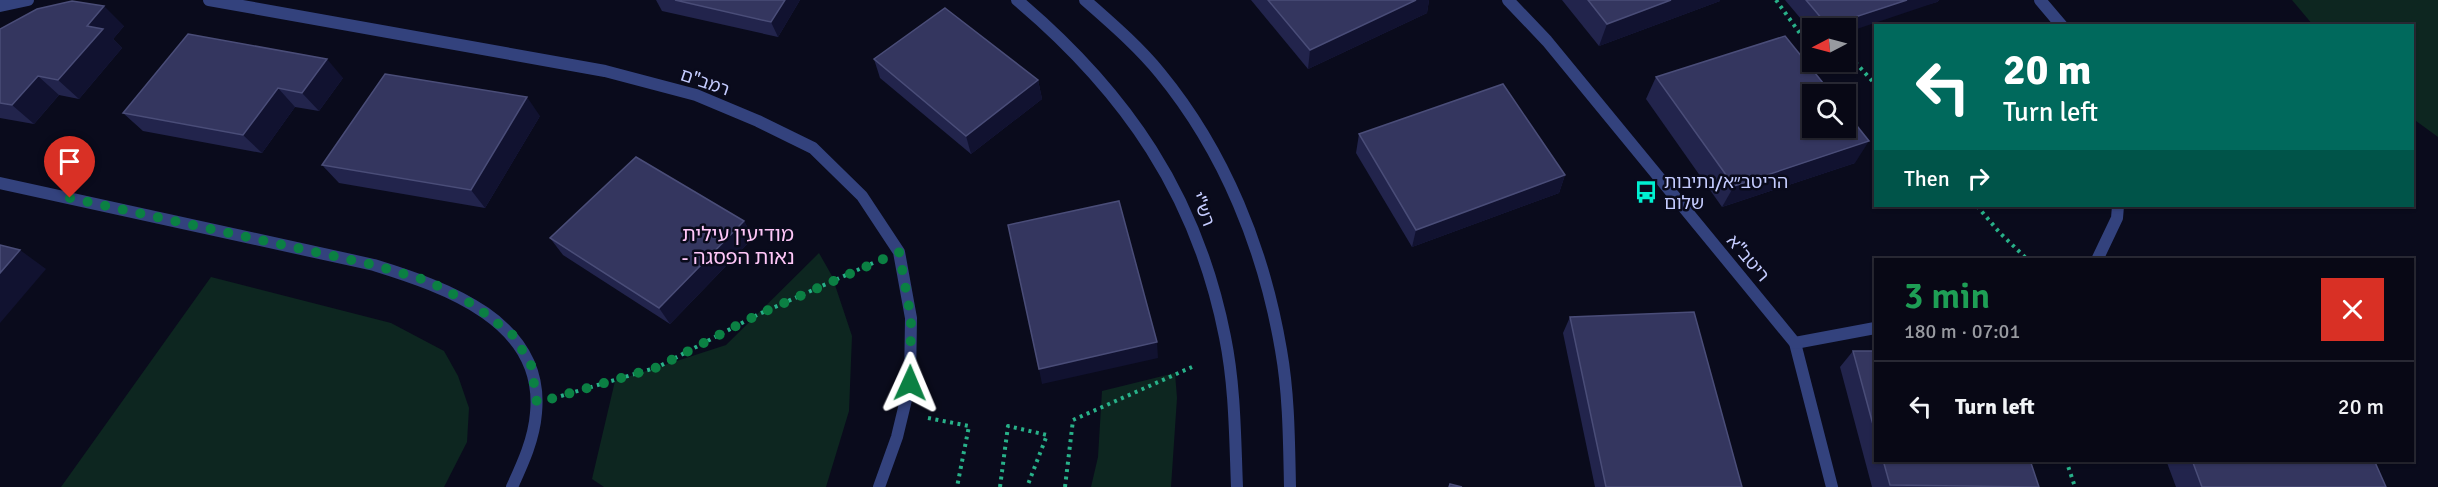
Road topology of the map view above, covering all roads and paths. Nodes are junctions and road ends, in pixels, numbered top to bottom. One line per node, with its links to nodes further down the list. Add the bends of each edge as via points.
1 (209, 0): 17 (street, רמב"ם, via 605,71 696,95 813,148 862,195)
2 (1017, 0): 32 (street, רש"י, via 1046,22 1108,86 1145,136 1174,186 1210,278 1225,338)
3 (1085, 0): 33 (street, רש"י, via 1110,19 1170,82 1209,142 1241,205 1266,281 1281,352 1289,425)
4 (1508, 0): 21 (street, ריטב"א, via 1547,40)
5 (1776, 0): 11 (path)
6 (2040, 0): 10 (street)
7 (23, 2): 8 (street); 9 (street)
8 (0, 6)
9 (0, 13)
10 (2060, 24)
11 (1802, 36)
12 (1856, 63): 13 (path)
13 (1874, 83)
14 (0, 183): 23 (street, via 374,265 428,281 474,305 514,336 531,365)
15 (1978, 207): 18 (path)
16 (2118, 207): 19 (street, via 2117,218)
17 (899, 252): 23 (path, via 757,315 658,367); 24 (street, רמב"ם, via 911,318 910,383)
18 (2026, 258)
19 (2098, 258)
20 (1874, 328): 21 (street)
21 (1795, 343): 34 (street, ריטב"א)
22 (1192, 368): 31 (path, via 1073,420)
23 (537, 403): 26 (street, via 528,450)
24 (902, 413): 27 (street, רמב"ם); 28 (path, via 969,426)
25 (2067, 462): 35 (path)
26 (512, 487)
27 (879, 487)
28 (957, 487)
29 (1000, 487): 30 (path, via 1008,426 1047,435)
30 (1028, 487)
31 (1065, 487)
32 (1237, 487)
33 (1290, 487)
34 (1832, 487)
35 (2075, 487)

